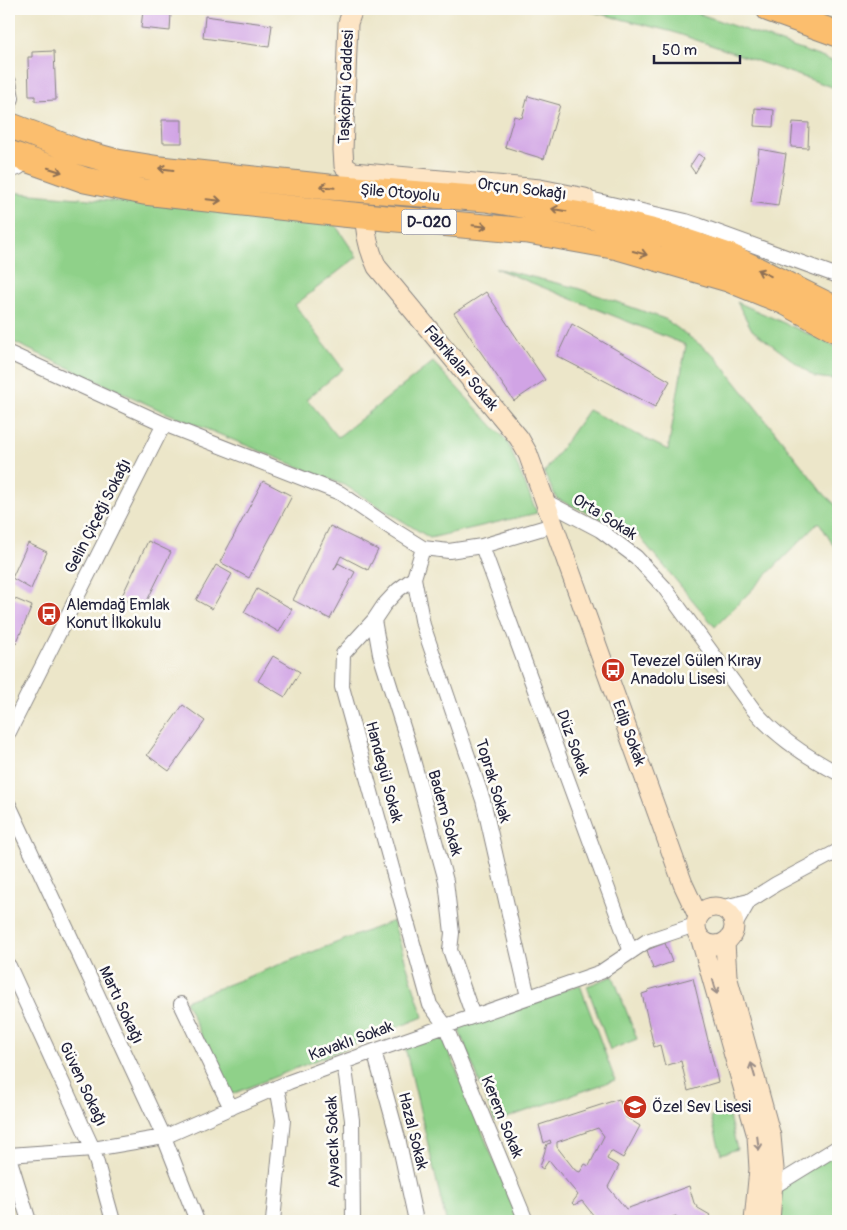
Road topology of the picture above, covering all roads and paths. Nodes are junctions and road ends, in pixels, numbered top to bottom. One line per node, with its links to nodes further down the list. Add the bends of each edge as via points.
1 (352, 9): 8 (main road, Taşköprü Caddesi, via 348,23)
2 (769, 9): 3 (highway)
3 (838, 34)
4 (9, 82): 5 (street, via 12,98)
5 (9, 105)
6 (9, 126): 9 (highway, Şile Otoyolu, one-way to 6, via 329,187 160,168 117,162 77,151)
7 (15, 162): 10 (highway, Şile Otoyolu / D-020, one-way to 10, via 144,192)
8 (344, 166): 9 (main road, Orçun Sokağı, via 353,172 540,189)
9 (585, 206): 11 (highway, Şile Otoyolu, via 663,234)
10 (365, 216): 16 (highway, Şile Otoyolu / D-020, one-way to 16, via 528,231 618,247 728,279 784,302); 19 (main road, Fabrikalar Sokak, via 365,234 377,267 519,438)
11 (694, 235): 12 (street); 13 (highway, Şile Otoyolu, one-way to 11, via 729,256)
12 (838, 276)
13 (808, 294): 14 (highway); 15 (highway, Şile Otoyolu)
14 (838, 303)
15 (838, 310)
16 (838, 330)
17 (9, 353): 18 (street)
18 (164, 424): 22 (street, via 340,492); 25 (street, Gelin Çiçeği Sokağı)
19 (545, 502): 20 (main road, Fabrikalar Sokak); 26 (street, Orta Sokak, via 600,530 641,562 664,587 765,724 795,748)
20 (553, 525): 21 (street); 30 (main road, Edip Sokak, via 684,884)
21 (482, 546): 22 (street, via 449,551); 32 (street, Düz Sokak)
22 (423, 548): 23 (street)
23 (414, 578): 24 (street, Handegül Sokak, via 384,604); 34 (street, Toprak Sokak, via 423,625 483,800)
24 (374, 620): 36 (street, Badem Sokak, via 380,654 446,881 452,933 450,950); 37 (street, Handegül Sokak, via 343,654 342,687 430,1005)
25 (9, 732)
26 (838, 773)
27 (9, 805): 42 (street, Martı Sokağı)
28 (838, 851): 29 (street)
29 (749, 901): 30 (street, Kavaklı Sokak); 31 (street)
30 (705, 919): 31 (main road, via 730,915); 31 (main road, via 713,945); 32 (street, Kavaklı Sokak, via 646,941); 54 (main road, one-way to 54, via 757,1136 759,1169)
31 (729, 934): 46 (main road, one-way to 31, via 771,1136 727,976)
32 (631, 952): 34 (street, Kavaklı Sokak, via 601,972)
33 (9, 966): 44 (street, Güven Sokağı)
34 (528, 997): 36 (street, Kavaklı Sokak)
35 (181, 1004): 41 (street)
36 (472, 1016): 37 (street, Kavaklı Sokak)
37 (446, 1026): 38 (street, Kavaklı Sokak); 53 (street, Kerem Sokak)
38 (374, 1050): 39 (street, Kavaklı Sokak); 52 (street, Hazal Sokak)
39 (344, 1062): 40 (street, Kavaklı Sokak); 51 (street, Ayvacık Sokak, via 352,1120)
40 (277, 1087): 41 (street, Kavaklı Sokak); 50 (street, via 282,1120)
41 (231, 1108): 42 (street, Kavaklı Sokak)
42 (164, 1138): 44 (street, Kavaklı Sokak); 49 (street, Martı Sokağı)
43 (838, 1147): 46 (street)
44 (93, 1149): 45 (street, Kavaklı Sokak); 48 (street, Güven Sokağı)
45 (9, 1156): 47 (street)
46 (773, 1187): 55 (main road)
47 (29, 1221)
48 (113, 1221)
49 (197, 1221)
50 (273, 1221)
51 (353, 1221)
52 (416, 1221)
53 (526, 1221)
54 (754, 1221)
55 (770, 1221)

